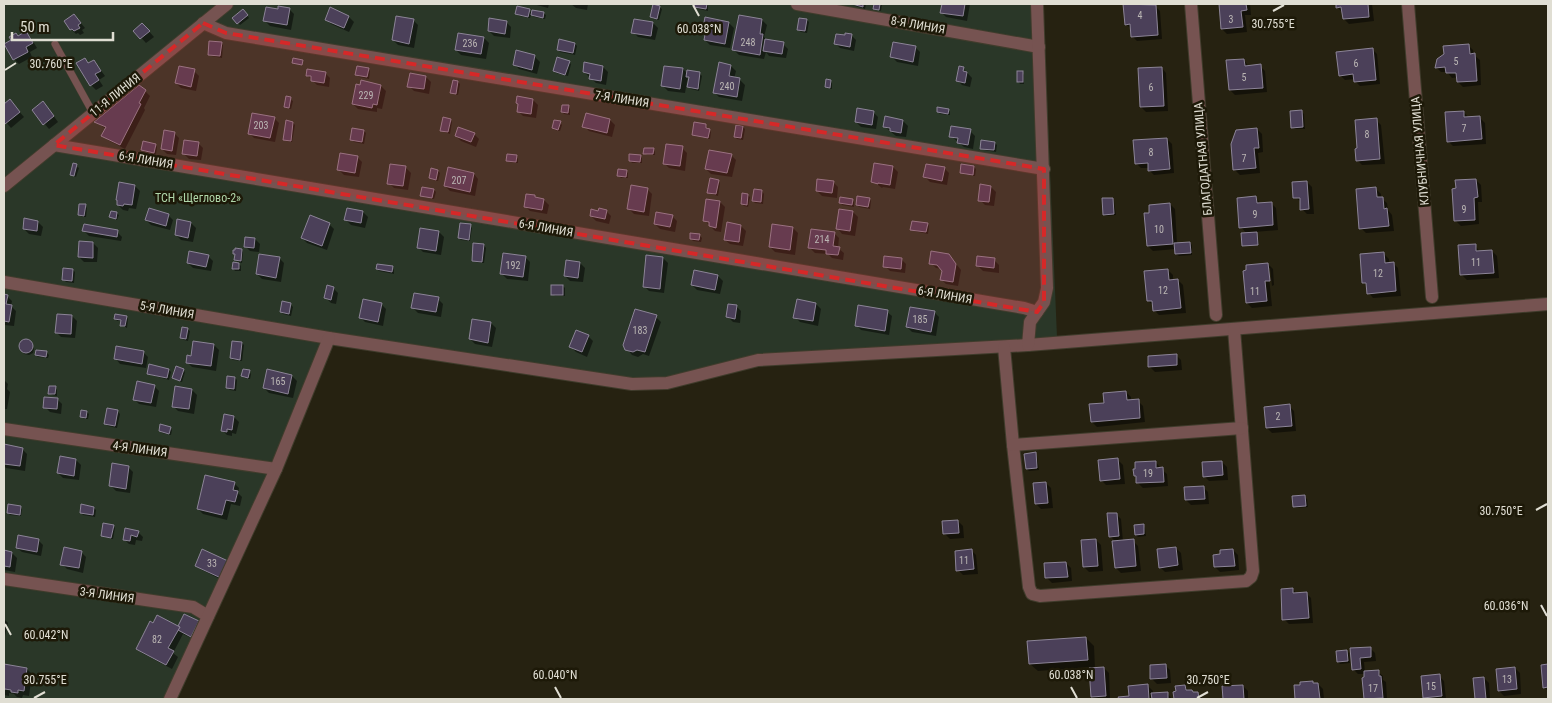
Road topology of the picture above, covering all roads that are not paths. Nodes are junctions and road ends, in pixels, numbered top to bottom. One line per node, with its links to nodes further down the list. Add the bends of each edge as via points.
1 (227, 4): 6 (street, 11-Я ЛИНИЯ)
2 (797, 4): 8 (street, 8-Я ЛИНИЯ)
3 (1037, 4): 8 (street)
4 (1190, 4): 17 (street, БЛАГОДАТНАЯ УЛИЦА)
5 (1408, 4): 14 (street, КЛУБНИЧНАЯ УЛИЦА)
6 (203, 22): 9 (street, 11-Я ЛИНИЯ); 11 (street, 7-Я ЛИНИЯ, via 226,33)
7 (55, 44): 9 (lane)
8 (1038, 47): 11 (street)
9 (93, 113): 10 (street, 11-Я ЛИНИЯ)
10 (54, 145): 12 (street, 11-Я ЛИНИЯ); 16 (street, 6-Я ЛИНИЯ)
11 (1044, 169): 16 (street, via 1047,288 1044,302)
12 (4, 186)
13 (4, 282): 19 (street, 5-Я ЛИНИЯ)
14 (1432, 298)
15 (1548, 304): 18 (street, 5-Я ЛИНИЯ)
16 (1037, 312): 20 (street, via 1030,322)
17 (1216, 315)
18 (1234, 329): 20 (street, 5-Я ЛИНИЯ); 22 (street)
19 (329, 338): 21 (street, 5-Я ЛИНИЯ, via 632,384 667,383 758,360); 25 (street)
20 (1028, 345): 21 (street, 5-Я ЛИНИЯ)
21 (1004, 347): 24 (street)
22 (1242, 428): 24 (street); 24 (street, via 1253,571 1246,581 1032,594)
23 (4, 429): 25 (street, 4-Я ЛИНИЯ)
24 (1013, 445)
25 (276, 469): 27 (street)
26 (4, 579): 27 (street, 3-Я ЛИНИЯ, via 193,608)
27 (208, 616): 28 (street)
28 (170, 699)

